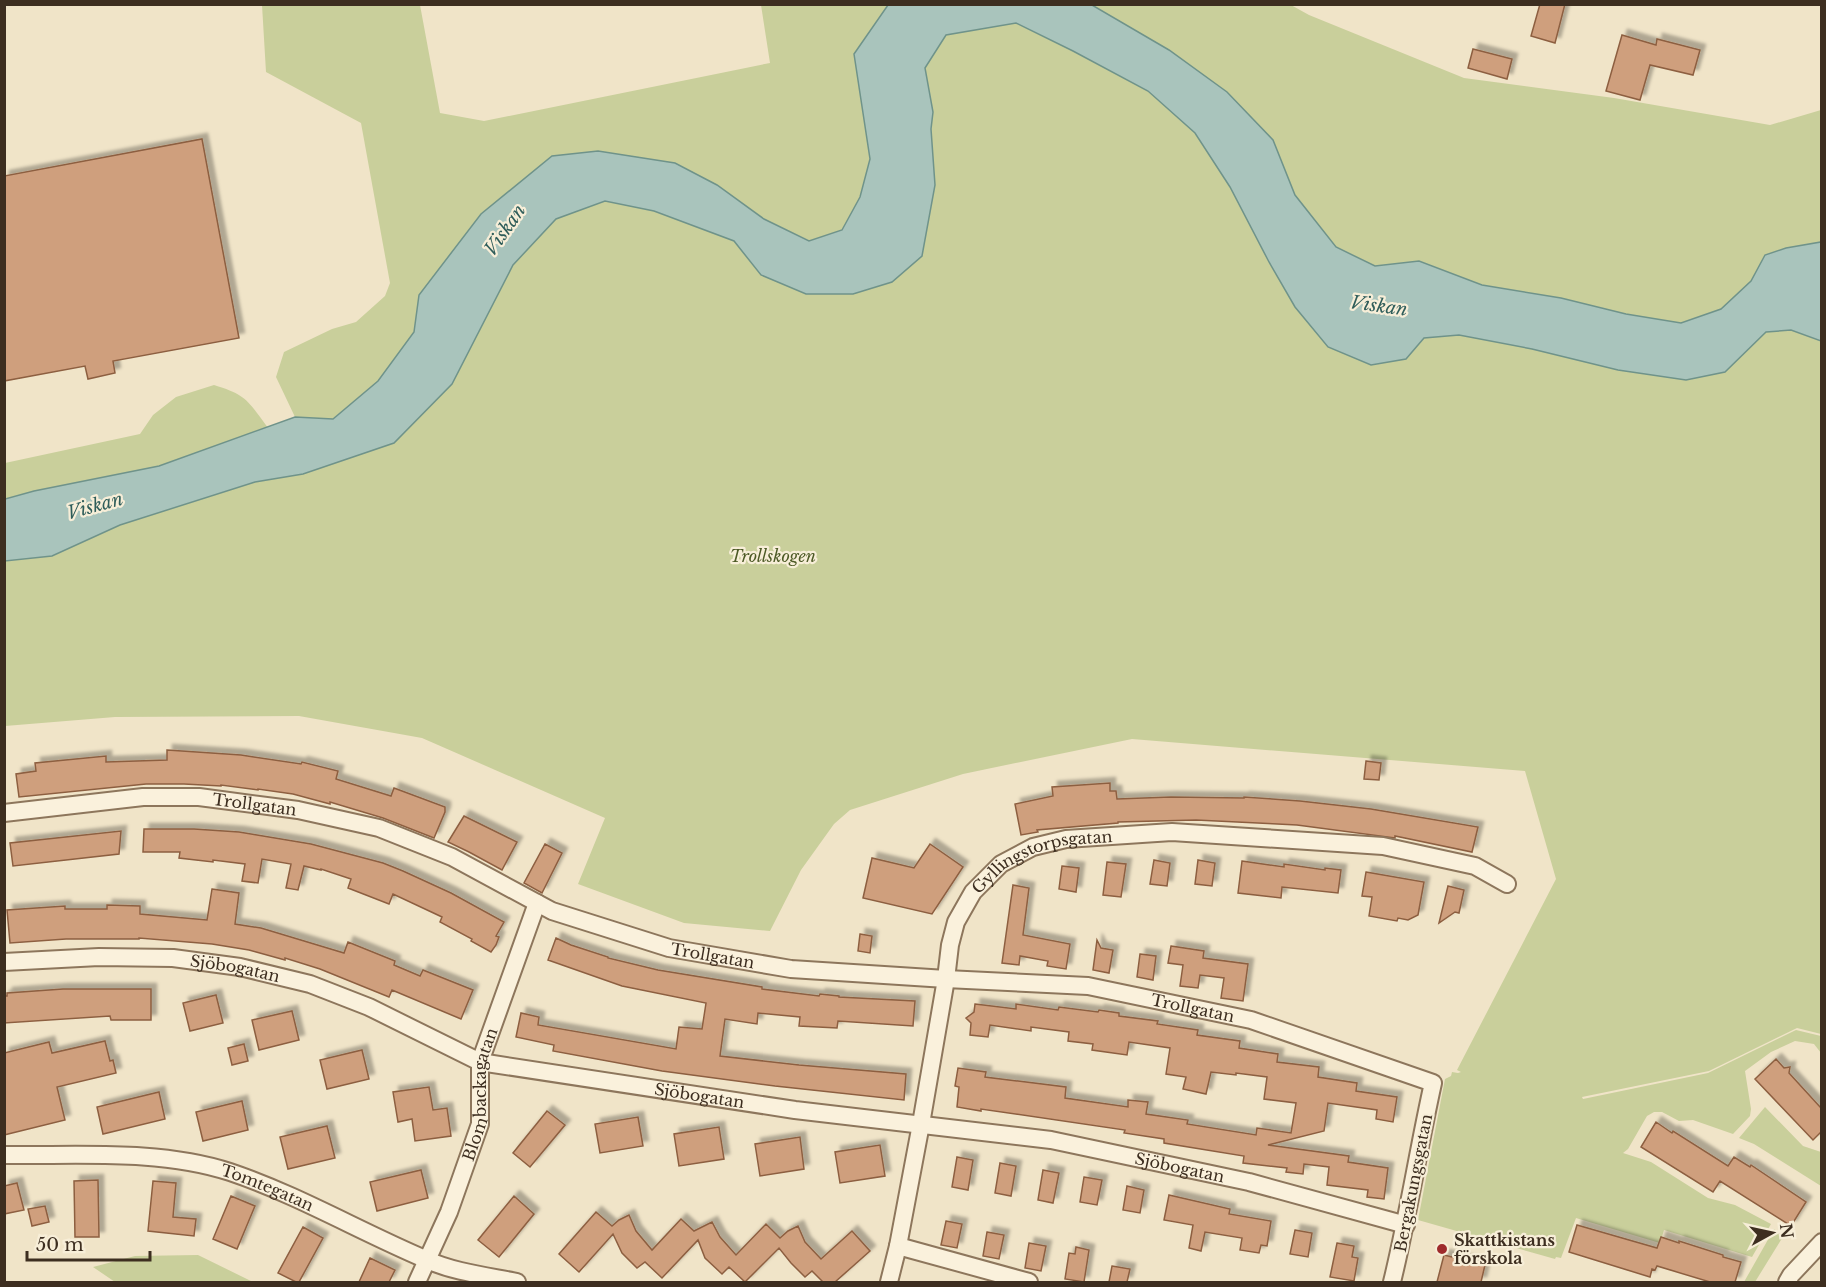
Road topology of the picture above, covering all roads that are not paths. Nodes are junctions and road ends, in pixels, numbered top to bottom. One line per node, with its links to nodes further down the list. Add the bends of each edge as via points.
1 (4, 813): 3 (street, Trollgatan, via 143,797 199,797 298,810 379,828 452,857)
2 (1507, 885): 5 (street, Gyllingstorpsgatan, via 1475,867 1383,846 1172,832 1066,839 1033,847 1001,864 974,892 956,922)
3 (537, 903): 5 (street, Trollgatan, via 669,948 791,969); 6 (street, Blombackagatan)
4 (4, 962): 6 (street, Sjöbogatan, via 173,958 240,967 310,984 369,1007)
5 (946, 980): 7 (street, Trollgatan, via 1088,986 1251,1020); 8 (street, Gyllingstorpsgatan)
6 (480, 1062): 8 (street, Sjöbogatan, via 795,1110); 13 (street, Blombackagatan, via 480,1124 449,1212)
7 (1433, 1083): 10 (street, Bergakungsgatan)
8 (921, 1124): 10 (street, Sjöbogatan, via 1051,1140 1249,1182); 12 (street, Gyllingstorpsgatan)
9 (4, 1155): 13 (street, Tomtegatan, via 139,1156 186,1161 290,1195)
10 (1406, 1225): 18 (street, Bergakungsgatan)
11 (1821, 1242): 19 (street)
12 (898, 1246): 16 (street, Gyllingstorpsgatan); 17 (street)
13 (427, 1260): 14 (street, Blombackagatan); 15 (street, Tomtegatan)
14 (417, 1282)
15 (517, 1282)
16 (889, 1282)
17 (1029, 1282)
18 (1392, 1282)
19 (1787, 1282)

